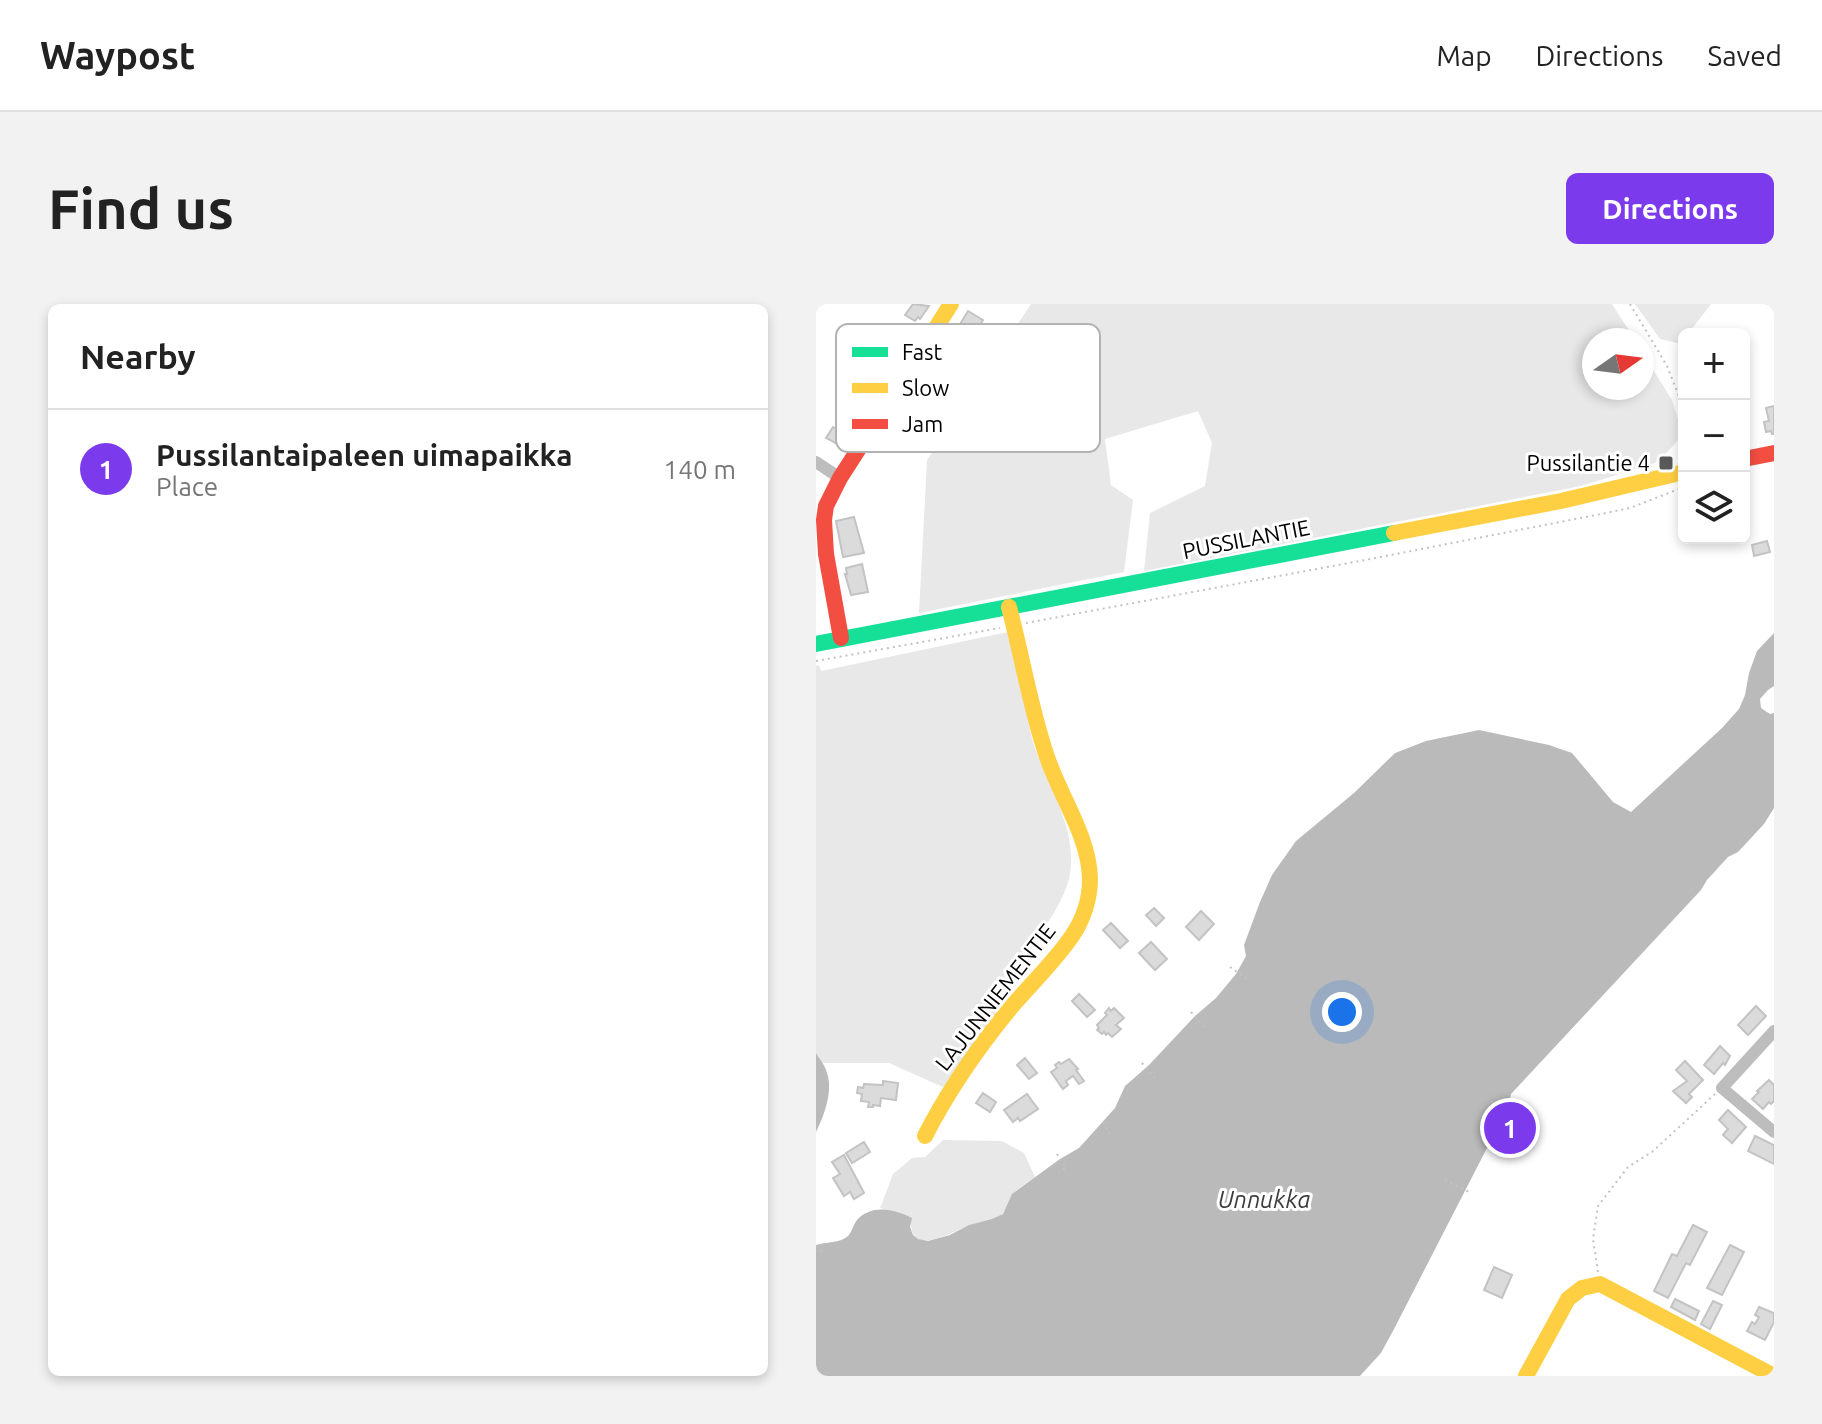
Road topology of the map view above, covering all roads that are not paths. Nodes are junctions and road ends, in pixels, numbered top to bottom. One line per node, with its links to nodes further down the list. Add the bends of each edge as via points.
1 (951, 304): 2 (street)
2 (938, 324)
3 (857, 452): 8 (street)
4 (1774, 453): 5 (street)
5 (1750, 458)
6 (816, 462): 8 (street)
7 (1678, 473): 9 (street, PUSSILANTIE, via 1561,501)
8 (840, 478): 10 (street, via 827,504 824,529)
9 (1009, 607): 10 (street, PUSSILANTIE); 14 (street, LAJUNNIEMENTIE, via 1043,745 1087,856 1088,902 1071,937 972,1055)
10 (841, 638): 11 (street, PUSSILANTIE)
11 (816, 644)
12 (1774, 1031): 13 (street, via 1722,1088)
13 (1774, 1132)
14 (925, 1136)
15 (1526, 1376): 16 (street, via 1568,1299 1582,1288 1600,1284)
16 (1774, 1376)

